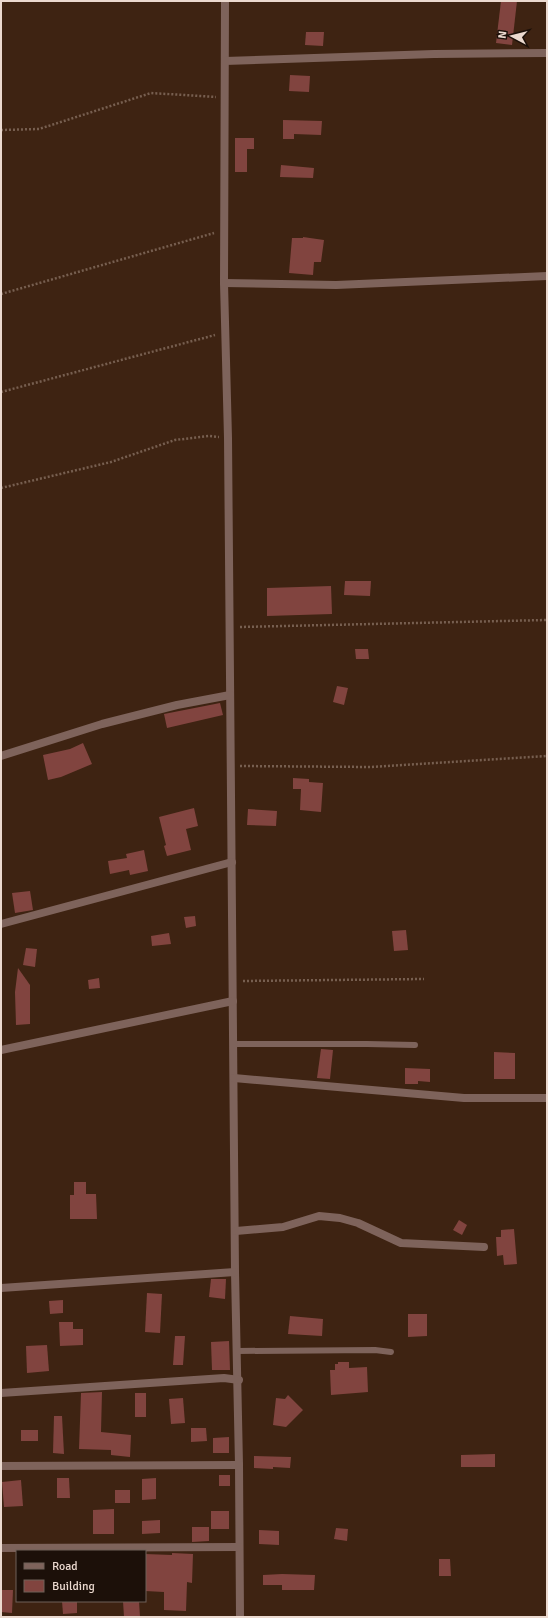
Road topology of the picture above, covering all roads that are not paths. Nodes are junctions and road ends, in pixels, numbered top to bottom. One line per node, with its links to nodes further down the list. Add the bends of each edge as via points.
1 (224, 1): 3 (street)
2 (547, 53): 3 (street)
3 (224, 61): 5 (street)
4 (547, 276): 5 (street, via 336,285)
5 (224, 283): 6 (street)
6 (230, 695): 7 (street, via 102,724); 8 (street)
7 (1, 756)
8 (232, 862): 9 (street); 10 (street)
9 (1, 924)
10 (233, 1001): 11 (street); 13 (street)
11 (234, 1044): 12 (lane); 14 (street)
12 (416, 1045)
13 (1, 1050)
14 (234, 1078): 15 (street, via 464,1098); 16 (street)
15 (547, 1098)
16 (236, 1231): 17 (street, via 284,1227 319,1216 358,1223 401,1243); 18 (street)
17 (484, 1247)
18 (236, 1272): 19 (street); 20 (street)
19 (1, 1288)
20 (238, 1351): 21 (lane); 22 (street)
21 (391, 1352)
22 (238, 1380): 23 (street, via 224,1378); 24 (street)
23 (1, 1393)
24 (240, 1465): 25 (street); 26 (street)
25 (1, 1466)
26 (239, 1547): 27 (street); 28 (street)
27 (1, 1548)
28 (240, 1617)

